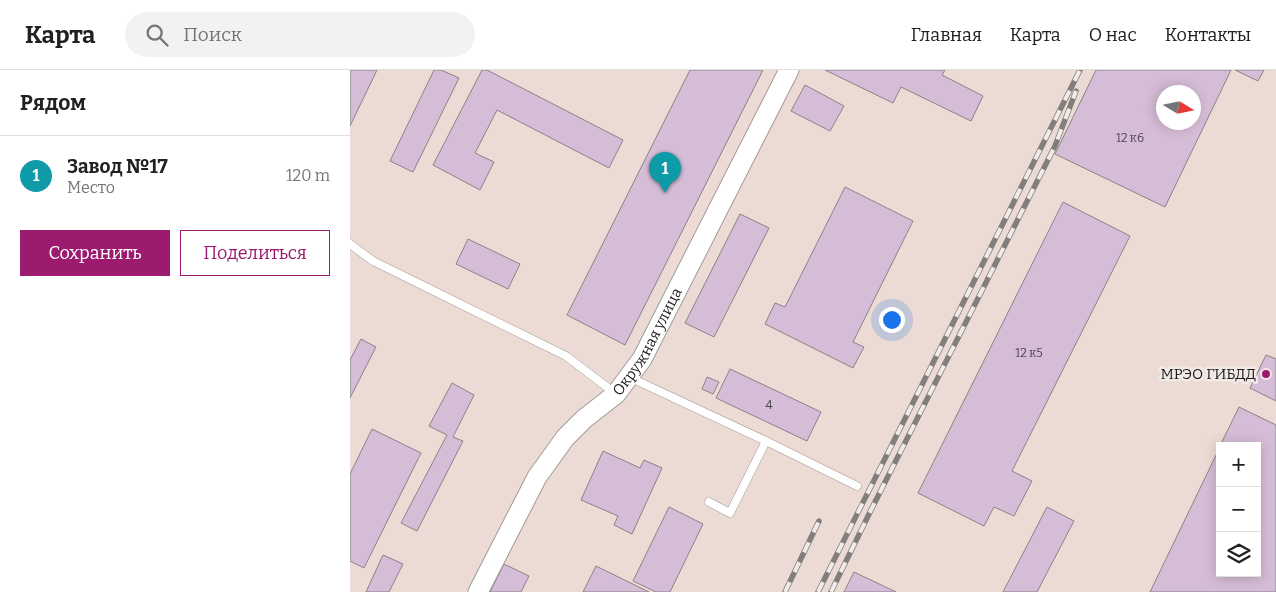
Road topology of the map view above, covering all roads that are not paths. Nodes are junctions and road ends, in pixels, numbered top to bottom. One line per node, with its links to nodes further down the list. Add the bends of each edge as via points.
1 (789, 70): 3 (street, Окружная улица, via 642,359)
2 (350, 244): 4 (lane, via 374,261 566,356)
3 (629, 377): 4 (street, Окружная улица); 5 (lane)
4 (616, 394): 8 (street, Окружная улица, via 565,438 537,477)
5 (766, 441): 6 (lane); 7 (lane, via 730,513)
6 (858, 486)
7 (709, 502)
8 (478, 592)

